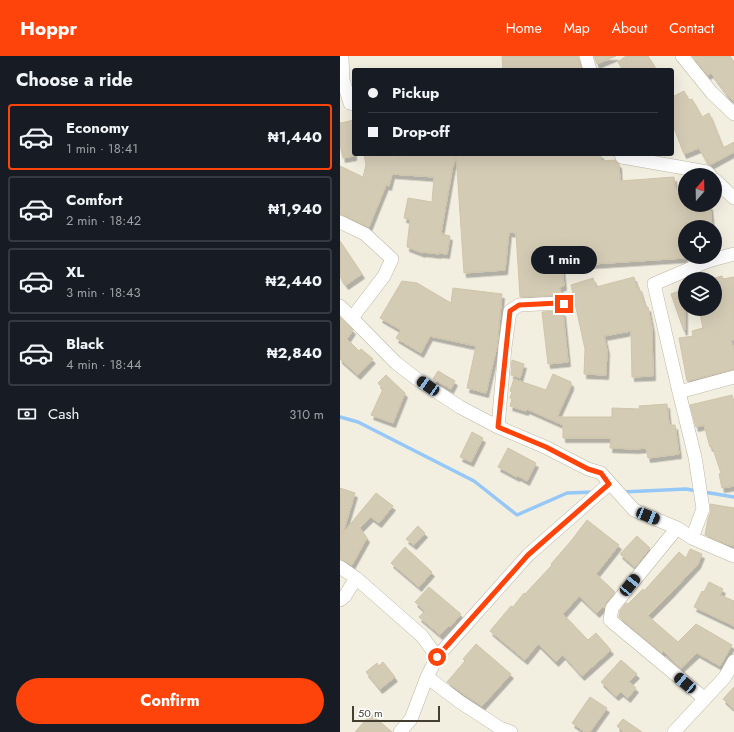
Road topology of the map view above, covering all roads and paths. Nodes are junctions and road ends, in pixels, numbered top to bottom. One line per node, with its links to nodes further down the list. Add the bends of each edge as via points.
1 (586, 56): 4 (street)
2 (682, 56): 6 (street, via 712,93)
3 (342, 58): 5 (street, via 343,80)
4 (589, 68)
5 (352, 104)
6 (734, 114)
7 (622, 156): 8 (street)
8 (683, 168)
9 (722, 187): 10 (street)
10 (734, 198)
11 (340, 222): 15 (street, via 365,234 392,259 384,276)
12 (734, 254): 17 (street, via 708,261 654,284)
13 (564, 304): 18 (street, via 519,305 510,311)
14 (340, 306): 15 (street)
15 (352, 318): 18 (street, via 396,363 460,408)
16 (734, 377): 17 (street)
17 (679, 392): 21 (street, via 696,457 703,509)
18 (498, 427): 19 (street, via 601,473)
19 (609, 484): 20 (street, via 634,510); 27 (street, via 528,555)
20 (677, 528): 21 (street); 30 (street, via 612,608 610,620)
21 (692, 538): 22 (street)
22 (734, 556)
23 (340, 567): 24 (street)
24 (356, 578): 25 (street); 26 (street)
25 (369, 590): 26 (street); 27 (street, via 422,636)
26 (342, 598)
27 (437, 657): 29 (street)
28 (734, 661): 30 (street, via 725,677)
29 (428, 677): 31 (street, via 411,718); 32 (street, via 460,702 500,728)
30 (705, 699): 33 (street)
31 (400, 732)
32 (511, 732)
33 (674, 732)

